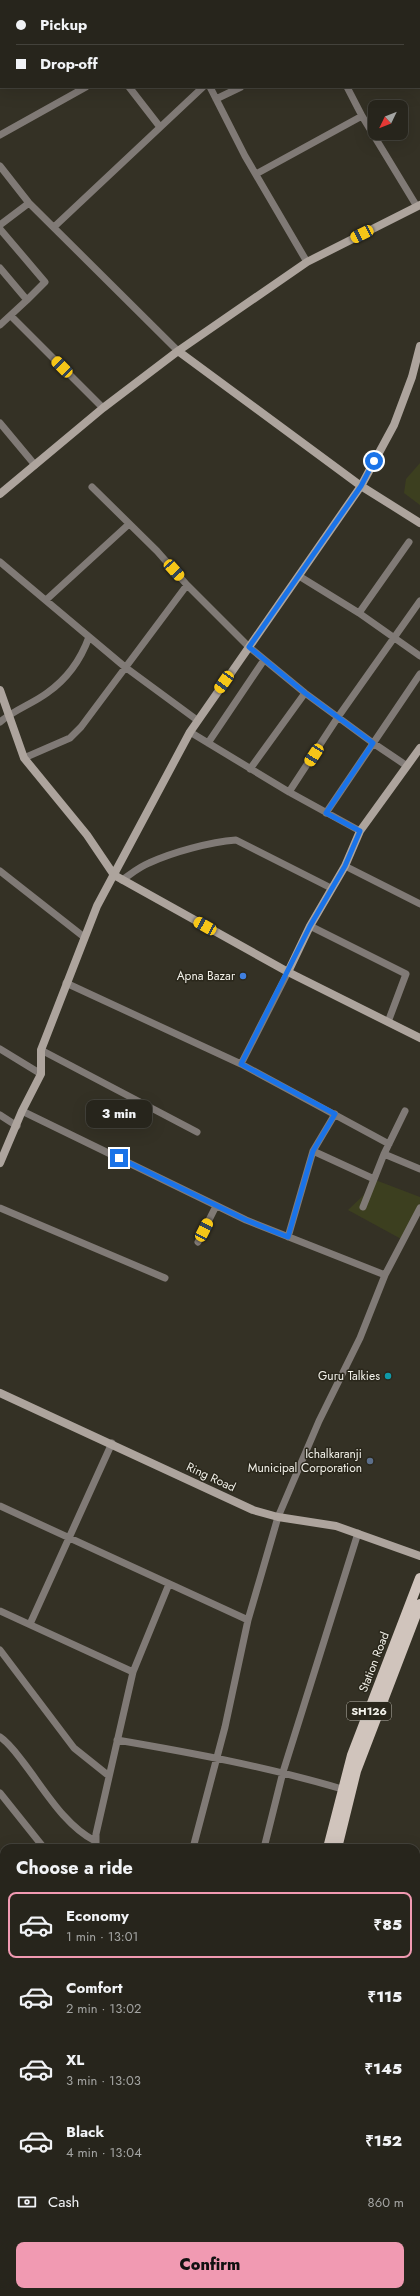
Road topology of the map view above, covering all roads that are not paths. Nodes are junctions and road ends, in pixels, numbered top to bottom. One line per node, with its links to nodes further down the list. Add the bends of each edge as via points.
1 (84, 88): 10 (street)
2 (130, 88): 9 (street)
3 (202, 88): 9 (street)
4 (210, 88): 7 (street)
5 (239, 88): 7 (street)
6 (348, 88): 8 (street)
7 (216, 99): 12 (street)
8 (362, 116): 12 (street); 14 (street)
9 (160, 127): 16 (street)
10 (0, 135)
11 (0, 166): 13 (street)
12 (256, 174): 18 (street)
13 (29, 203): 15 (street); 16 (street)
14 (418, 205): 18 (main road)
15 (0, 225)
16 (54, 227): 24 (street)
17 (0, 229): 20 (street, via 44,282)
18 (307, 262): 24 (main road)
19 (0, 268): 20 (street)
20 (28, 300): 21 (street)
21 (11, 316): 22 (street); 25 (street)
22 (0, 325)
23 (420, 346): 28 (main road, via 412,377 394,425)
24 (178, 351): 25 (main road); 28 (main road)
25 (103, 408): 27 (main road)
26 (0, 423): 27 (street)
27 (35, 466): 30 (main road)
28 (361, 486): 31 (main road); 35 (main road)
29 (92, 487): 32 (street)
30 (0, 494)
31 (420, 523)
32 (129, 524): 36 (street); 37 (street)
33 (409, 542): 39 (street)
34 (0, 562): 37 (street)
35 (299, 576): 39 (street); 42 (main road)
36 (187, 585): 42 (street); 45 (street)
37 (46, 600): 40 (street)
38 (420, 601): 41 (street)
39 (359, 613): 41 (street)
40 (89, 637): 45 (street); 49 (street, via 74,666 62,680 47,693)
41 (395, 637): 43 (street); 50 (street)
42 (249, 647): 44 (street); 51 (main road)
43 (420, 656)
44 (264, 660): 48 (street); 54 (street)
45 (125, 667): 51 (street); 57 (street, via 82,727 70,738)
46 (420, 674): 55 (street)
47 (0, 690): 49 (main road)
48 (305, 693): 50 (street); 59 (street)
49 (9, 715): 52 (street); 57 (main road)
50 (338, 717): 55 (street); 60 (street)
51 (197, 720): 53 (main road)
52 (0, 722)
53 (190, 732): 54 (street); 65 (main road)
54 (208, 743): 59 (street)
55 (373, 743): 58 (street); 61 (street)
56 (420, 748): 58 (main road)
57 (24, 758): 65 (main road, via 87,835)
58 (408, 766): 62 (main road)
59 (250, 769): 60 (street)
60 (289, 792): 61 (street)
61 (326, 813): 62 (street)
62 (360, 831): 63 (main road)
63 (345, 866): 67 (main road); 68 (street)
64 (0, 871): 70 (street)
65 (114, 875): 66 (main road); 70 (main road)
66 (122, 880): 67 (street, via 147,863 221,841 236,840); 71 (main road)
67 (331, 888): 69 (main road)
68 (420, 904)
69 (310, 926): 71 (main road); 73 (street, via 406,974)
70 (84, 937): 72 (main road)
71 (288, 972): 73 (main road); 77 (street)
72 (66, 983): 76 (main road); 77 (street)
73 (388, 1022): 74 (main road)
74 (420, 1038)
75 (0, 1049): 78 (street)
76 (41, 1050): 78 (main road); 84 (street)
77 (241, 1064): 81 (street)
78 (41, 1074): 79 (main road)
79 (22, 1110): 83 (main road); 91 (street)
80 (405, 1111): 85 (street)
81 (335, 1114): 85 (street); 86 (street)
82 (0, 1115): 83 (street)
83 (17, 1126): 88 (main road)
84 (197, 1132)
85 (389, 1144): 87 (street)
86 (313, 1151): 90 (street); 95 (street)
87 (384, 1154): 89 (street); 90 (street)
88 (0, 1162)
89 (420, 1170)
90 (374, 1179): 92 (street)
91 (216, 1206): 95 (street); 96 (street)
92 (363, 1207)
93 (0, 1208): 98 (street)
94 (420, 1208): 97 (street)
95 (288, 1237): 97 (street)
96 (198, 1242)
97 (385, 1275): 102 (street, via 360,1338 319,1421)
98 (165, 1278)
99 (0, 1393): 100 (main road, Ring Road)
100 (112, 1443): 102 (main road, Ring Road, via 253,1510); 104 (street)
101 (0, 1506): 104 (street)
102 (278, 1517): 103 (main road, Ring Road, via 336,1526); 110 (street)
103 (358, 1533): 105 (main road, Ring Road); 117 (street)
104 (69, 1537): 107 (street); 111 (street)
105 (420, 1556)
106 (420, 1578): 119 (main road, Station Road / SH126, via 352,1755)
107 (169, 1584): 110 (street); 113 (street)
108 (420, 1604): 127 (main road, Station Road / SH126, via 356,1771)
109 (0, 1611): 111 (street)
110 (248, 1620): 116 (street)
111 (30, 1624): 113 (street)
112 (0, 1650): 118 (street, via 74,1748)
113 (133, 1672): 115 (street)
114 (0, 1737): 122 (street, via 12,1748 69,1822)
115 (117, 1740): 116 (street); 118 (street)
116 (217, 1758): 117 (street); 124 (street)
117 (283, 1772): 119 (street); 125 (street)
118 (109, 1776): 123 (street)
119 (342, 1789): 126 (main road, Station Road / SH126)
120 (0, 1793): 121 (street)
121 (41, 1844)
122 (93, 1844)
123 (95, 1844)
124 (195, 1844)
125 (265, 1844)
126 (329, 1844)
127 (338, 1844)

